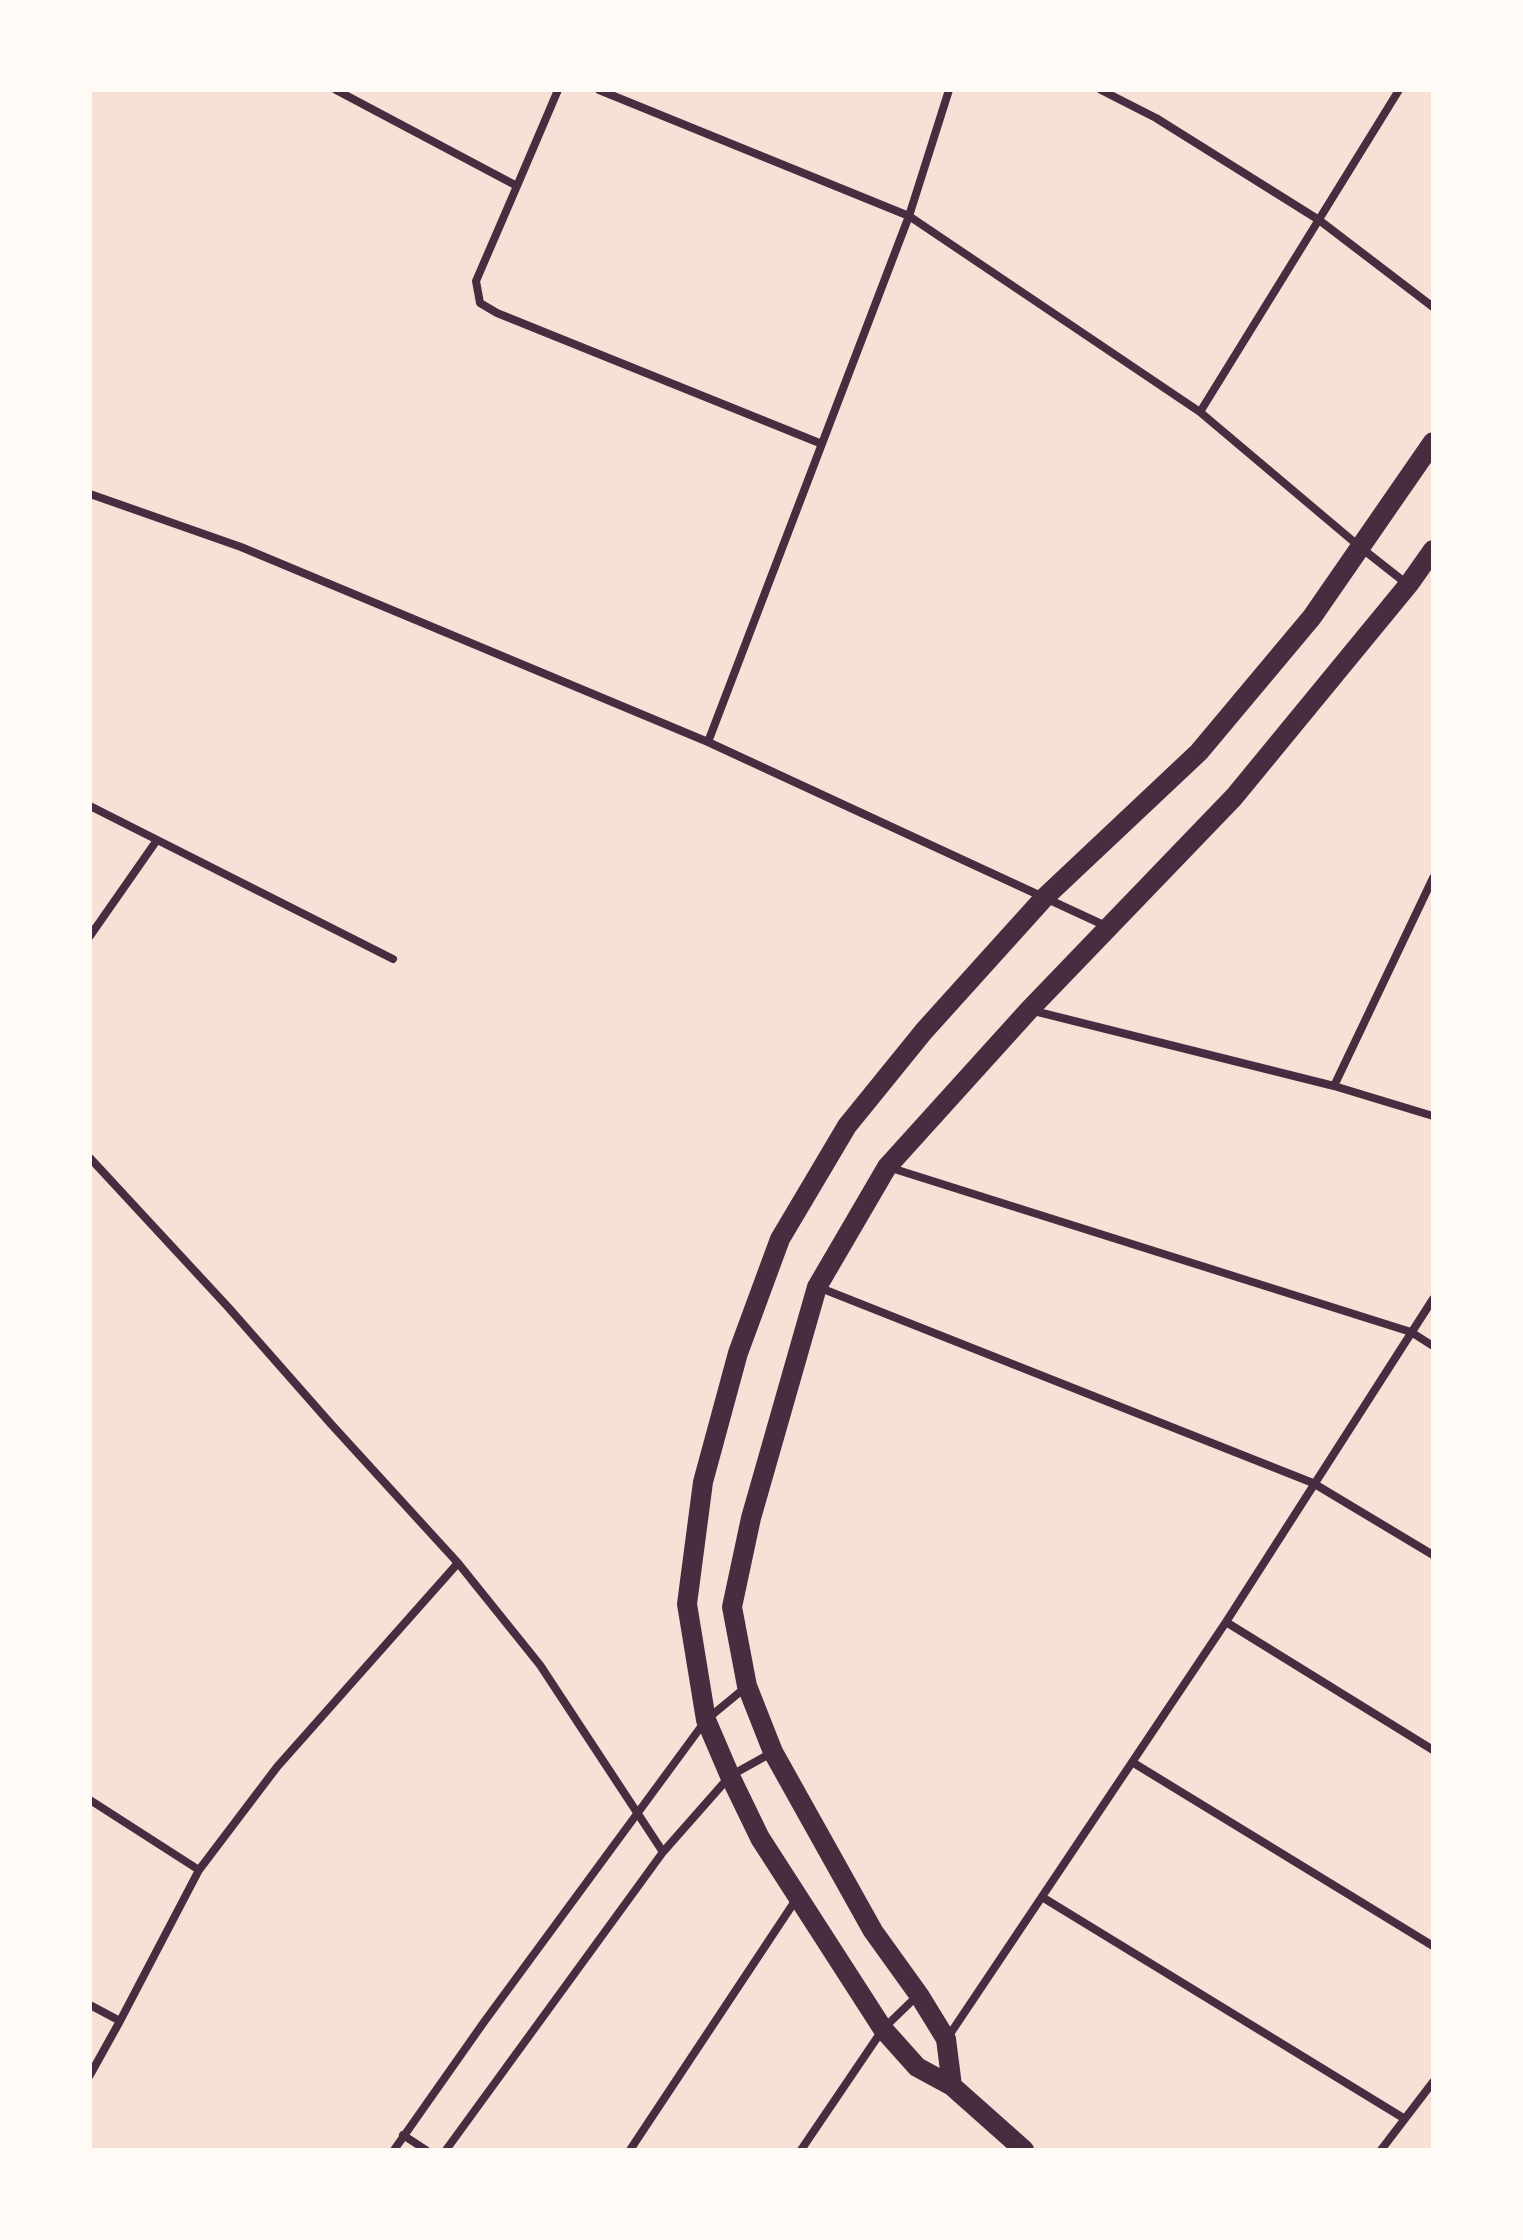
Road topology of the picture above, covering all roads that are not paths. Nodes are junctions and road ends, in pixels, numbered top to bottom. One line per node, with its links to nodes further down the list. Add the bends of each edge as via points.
1 (336, 90): 7 (street)
2 (558, 90): 7 (street)
3 (599, 90): 8 (street)
4 (949, 90): 8 (street)
5 (1101, 90): 9 (street, via 1156,118)
6 (1399, 90): 9 (street)
7 (517, 186): 13 (street, via 476,281 480,303)
8 (909, 216): 11 (street); 13 (street)
9 (1319, 220): 10 (street); 11 (street)
10 (1433, 307)
11 (1200, 412): 15 (street)
12 (1433, 442): 15 (main road)
13 (822, 444): 18 (street)
14 (90, 494): 18 (street, via 241,547)
15 (1360, 547): 17 (street); 22 (main road, via 1312,617 1199,752)
16 (1433, 550): 17 (main road)
17 (1409, 584): 23 (main road, via 1234,797)
18 (708, 742): 22 (street)
19 (90, 806): 20 (street)
20 (157, 840): 24 (street); 25 (street)
21 (1433, 878): 27 (street)
22 (1044, 898): 23 (street); 40 (main road, via 847,1126 780,1239 738,1353 703,1482 687,1604)
23 (1109, 927): 26 (main road)
24 (90, 936)
25 (393, 959)
26 (1029, 1010): 27 (street); 30 (main road)
27 (1334, 1086): 28 (street)
28 (1433, 1116)
29 (90, 1158): 37 (street)
30 (887, 1167): 31 (main road); 33 (street)
31 (817, 1287): 35 (street); 39 (main road, via 751,1518 732,1607)
32 (1433, 1299): 33 (street)
33 (1411, 1332): 34 (street); 35 (street)
34 (1433, 1346)
35 (1313, 1483): 36 (street); 38 (street)
36 (1433, 1555)
37 (458, 1563): 46 (street, via 540,1665); 48 (street, via 277,1767)
38 (1226, 1622): 41 (street); 43 (street)
39 (747, 1686): 40 (street); 42 (main road)
40 (706, 1720): 44 (main road); 46 (street)
41 (1433, 1750)
42 (773, 1752): 44 (street); 52 (main road, via 873,1931)
43 (1132, 1762): 50 (street); 51 (street)
44 (730, 1776): 47 (street); 49 (main road)
45 (90, 1800): 48 (street)
46 (638, 1814): 47 (street); 61 (street)
47 (663, 1852): 64 (street)
48 (199, 1870): 54 (street)
49 (797, 1897): 55 (main road); 65 (street)
50 (1042, 1897): 56 (street); 60 (street)
51 (1433, 1946)
52 (919, 1995): 55 (street); 56 (main road)
53 (90, 2005): 54 (street)
54 (120, 2021): 57 (street)
55 (883, 2029): 59 (main road, via 917,2067); 66 (street)
56 (946, 2039): 59 (main road)
57 (90, 2075)
58 (1433, 2082): 60 (street)
59 (952, 2086): 67 (main road)
60 (1405, 2119): 68 (street)
61 (403, 2135): 62 (street); 63 (street)
62 (394, 2150)
63 (426, 2150)
64 (446, 2150)
65 (630, 2150)
66 (801, 2150)
67 (1024, 2150)
68 (1381, 2150)

